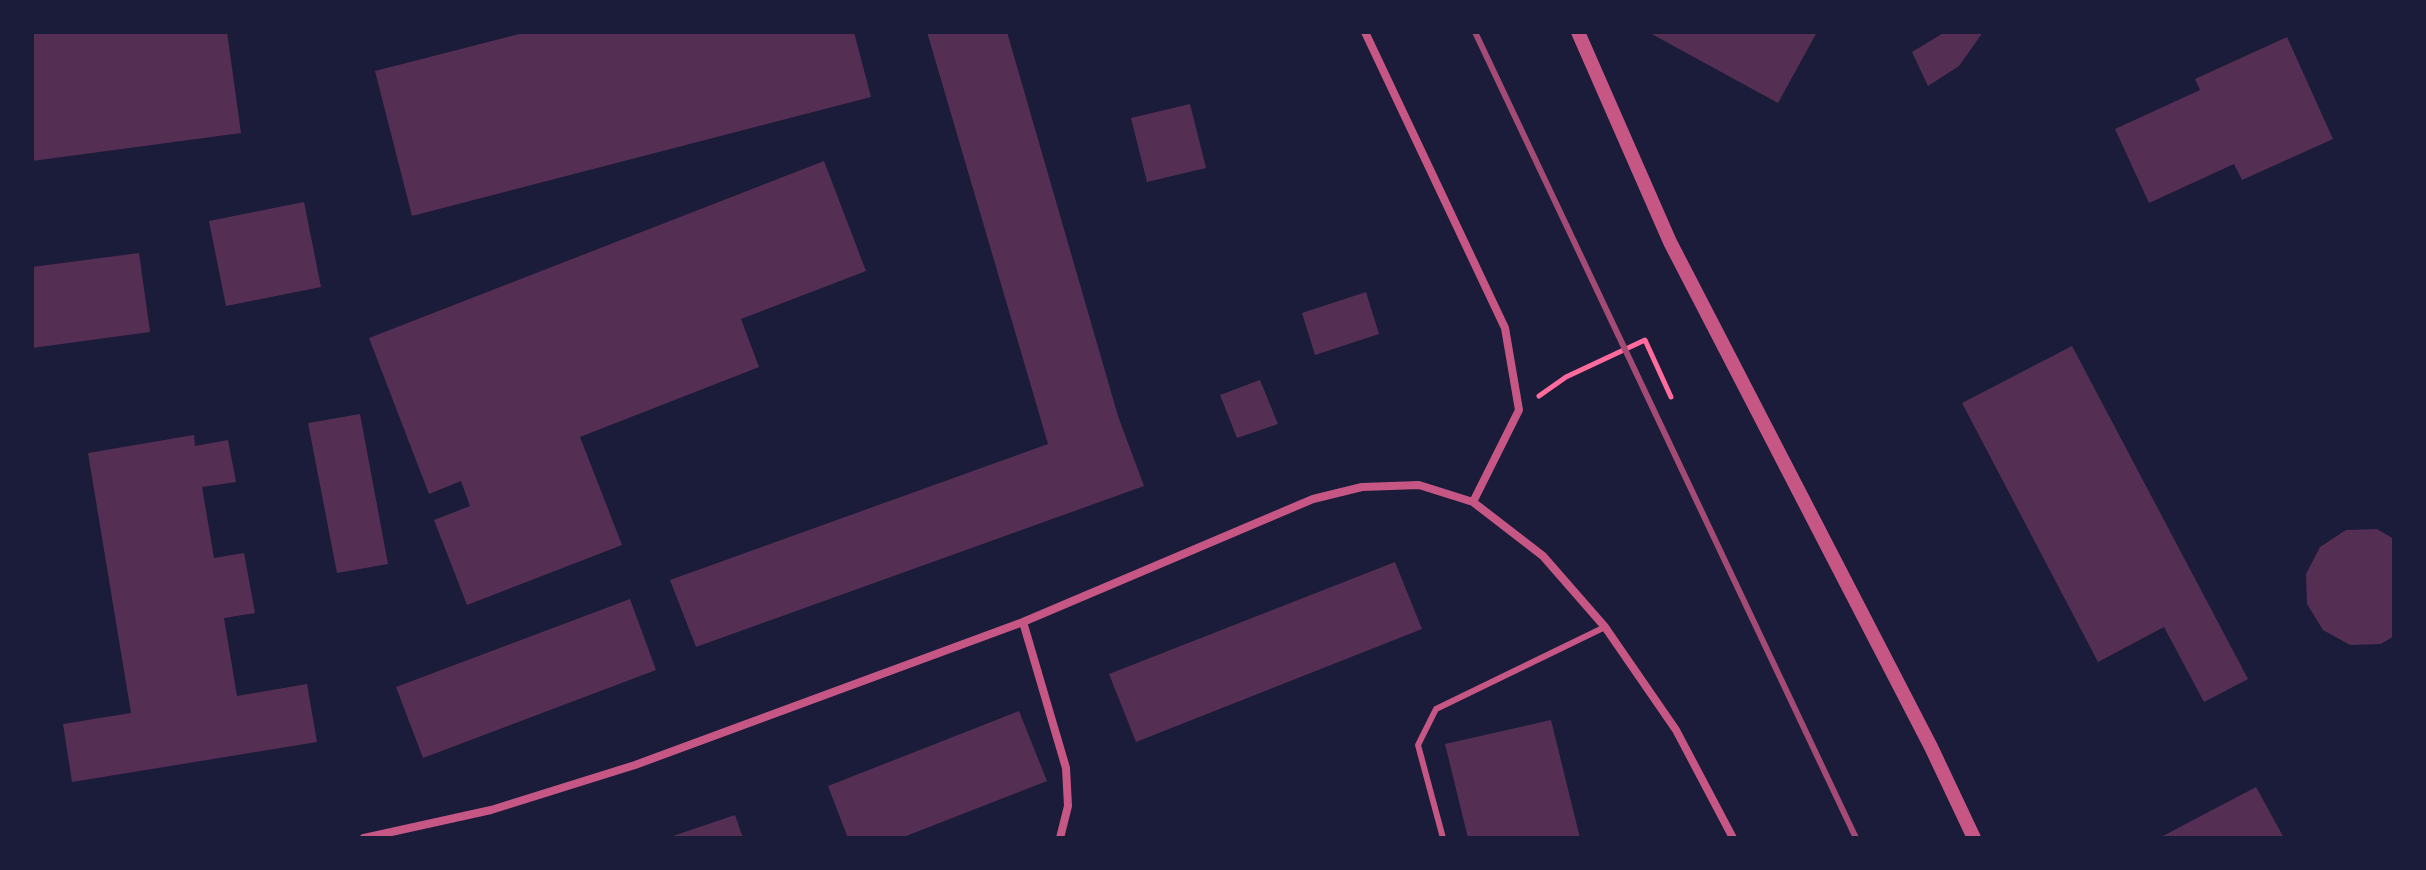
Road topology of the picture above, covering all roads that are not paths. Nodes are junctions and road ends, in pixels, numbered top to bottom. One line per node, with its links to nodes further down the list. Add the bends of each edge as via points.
1 (1365, 32): 3 (street, via 1505,328 1519,410)
2 (1578, 32): 10 (street, via 1670,242)
3 (1473, 502): 4 (street, via 1419,485 1362,487 1313,499); 5 (street, via 1543,556)
4 (1023, 622): 6 (street, via 635,765 491,810); 7 (street, via 1066,768 1068,806)
5 (1605, 627): 8 (lane, via 1436,709 1418,745); 9 (street, via 1676,730)
6 (364, 838)
7 (1060, 838)
8 (1443, 838)
9 (1733, 838)
10 (1974, 838)

